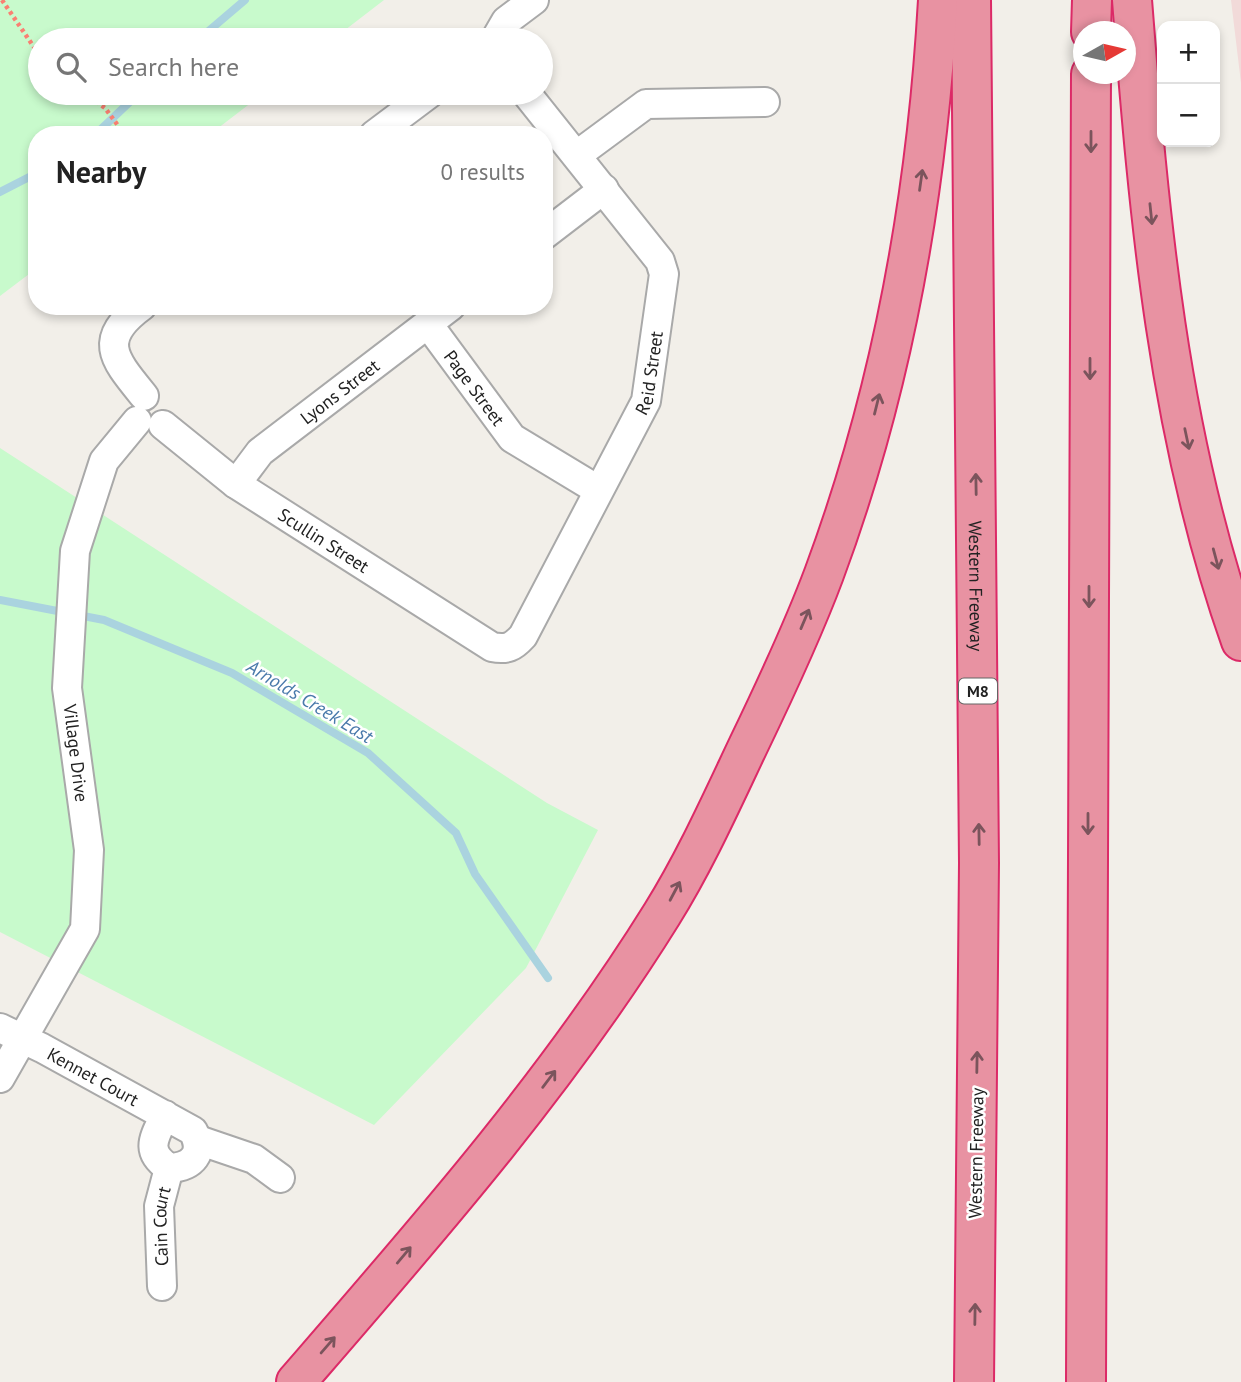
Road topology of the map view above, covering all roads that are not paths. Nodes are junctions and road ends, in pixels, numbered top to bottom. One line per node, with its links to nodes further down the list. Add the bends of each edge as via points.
1 (534, 0): 7 (street)
2 (938, 0): 31 (highway, one-way to 2, via 523,1114 622,977 705,836 779,682 823,576 877,405 916,213)
3 (971, 0): 32 (highway, Western Freeway / M8, one-way to 3, via 979,863)
4 (1091, 0): 6 (highway)
5 (1132, 0): 22 (highway, one-way to 22, via 1148,188 1169,347 1199,493)
6 (1091, 21)
7 (502, 28)
8 (1091, 84): 33 (highway, one-way to 33)
9 (765, 102): 13 (street, via 646,104)
10 (414, 105): 12 (street)
11 (536, 105): 13 (street, Reid Street)
12 (386, 126)
13 (577, 155): 14 (street, Reid Street)
14 (604, 189): 15 (street); 21 (street, Reid Street, via 660,261 664,274 646,401)
15 (553, 228)
16 (130, 315): 19 (street, Scullin Street, via 116,332 117,363)
17 (440, 315): 18 (street, Lyons Street)
18 (428, 324): 20 (street, Lyons Street, via 260,452); 21 (street, Page Street, via 512,438)
19 (148, 414): 20 (street, Scullin Street); 24 (street, Village Drive, via 104,461 75,551 67,688 89,850 85,929)
20 (236, 484): 23 (street, Scullin Street)
21 (598, 490): 23 (street, Reid Street, via 523,636 508,649)
22 (1241, 641)
23 (492, 647)
24 (11, 1034): 25 (street, Village Drive); 26 (street, Kennet Court)
25 (0, 1079)
26 (165, 1115): 27 (street, Kennet Court, via 193,1131); 28 (street, via 152,1145 156,1157)
27 (198, 1140): 28 (street, via 199,1149 191,1162); 29 (street, Kennet Court, via 254,1159)
28 (169, 1168): 30 (street, Cain Court, via 159,1206)
29 (280, 1178)
30 (162, 1286)
31 (296, 1382)
32 (974, 1382)
33 (1086, 1382)

